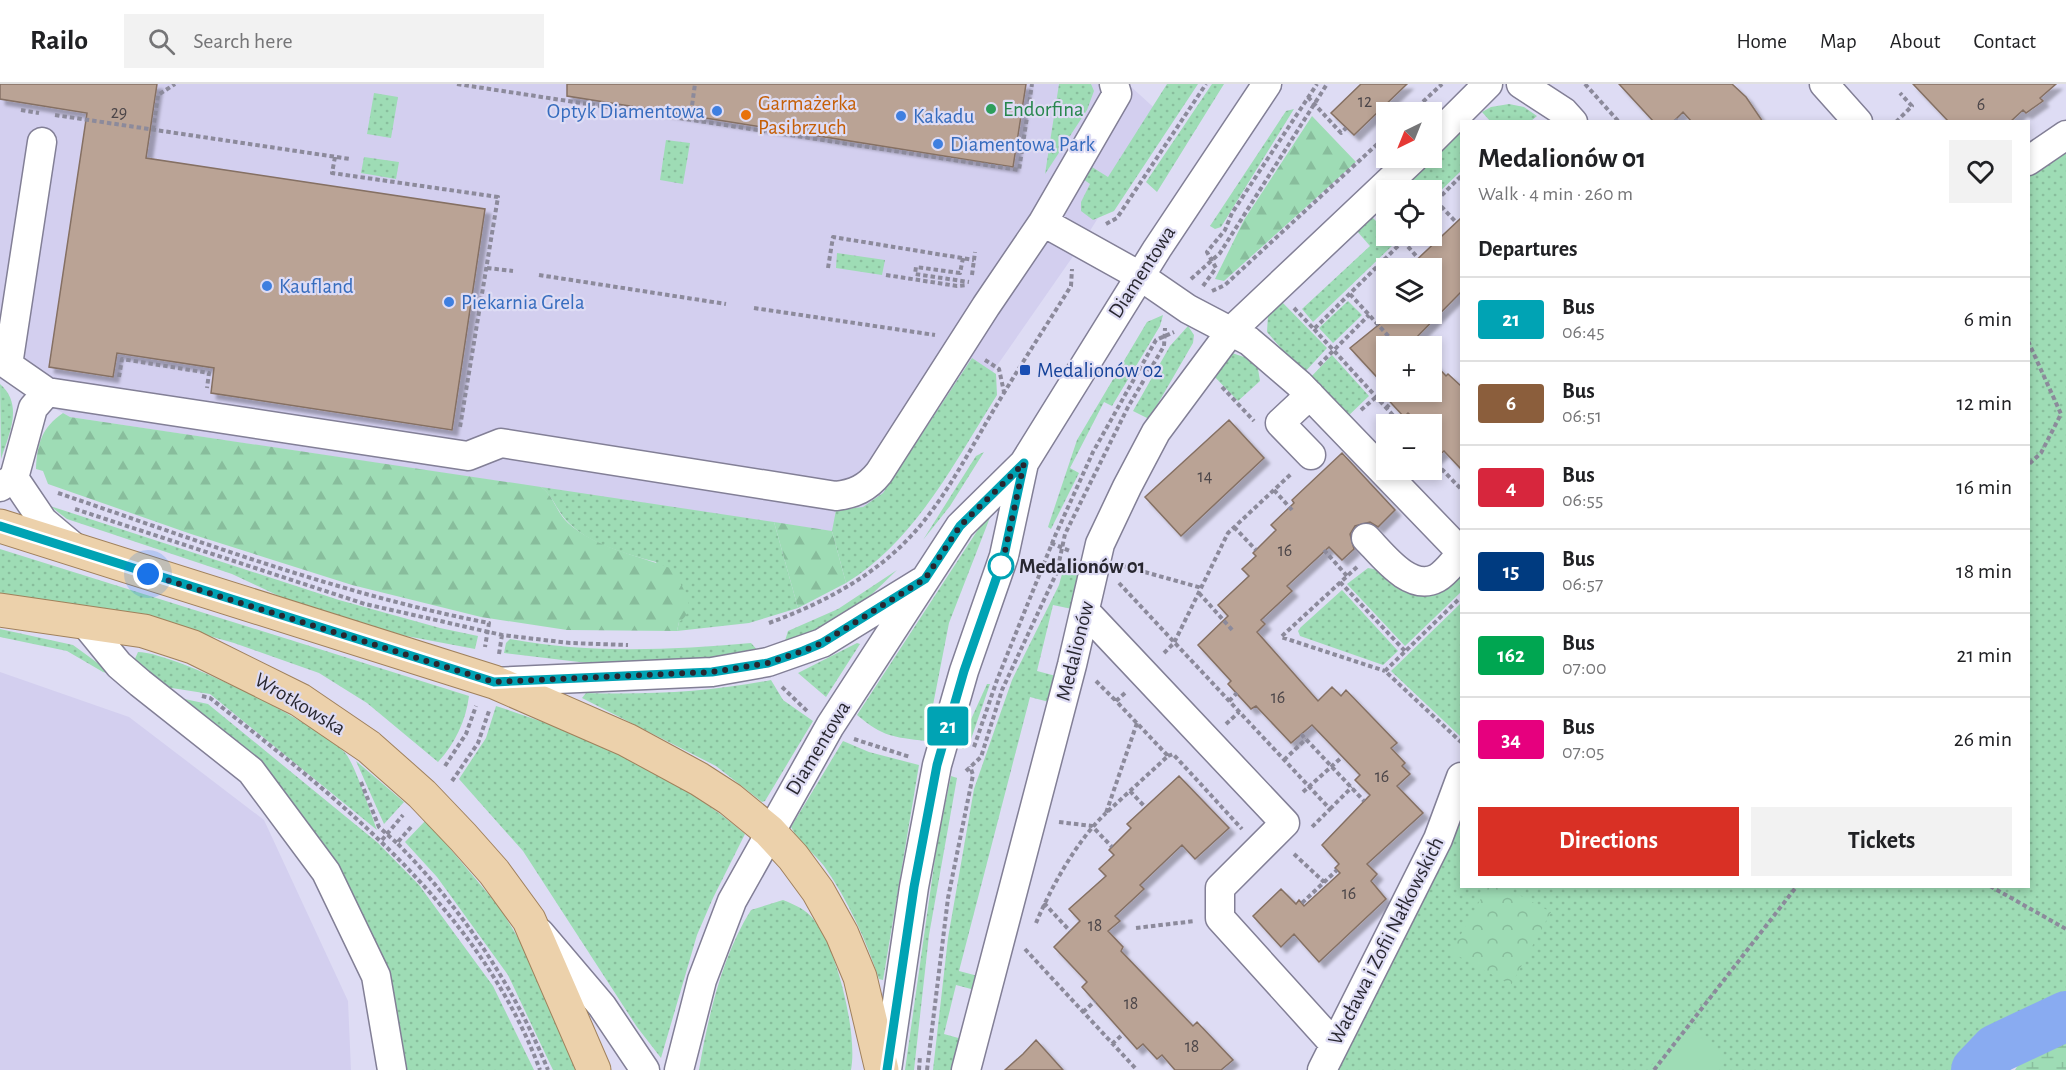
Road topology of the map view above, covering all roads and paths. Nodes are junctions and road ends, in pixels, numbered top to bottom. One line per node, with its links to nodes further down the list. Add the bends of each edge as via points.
1 (175, 84): 26 (path, via 158,95)
2 (457, 84): 20 (path)
3 (695, 84): 20 (path)
4 (1032, 84): 34 (path, via 1018,170)
5 (1114, 84): 40 (street, via 1117,94)
6 (1206, 84): 42 (path, via 1117,218)
7 (1267, 84): 57 (street, Diamentowa)
8 (1317, 84): 16 (path)
9 (1327, 84): 18 (path)
10 (1442, 84): 17 (path)
11 (1488, 84): 27 (street)
12 (1521, 84): 21 (street)
13 (1585, 84): 22 (path)
14 (1824, 84): 23 (street)
15 (1900, 93): 24 (path, via 1912,106)
16 (1308, 97): 18 (path); 49 (path, via 1232,213 1225,230 1207,252)
17 (1423, 102)
18 (1314, 104): 25 (path, via 1341,133); 49 (path, via 1220,253)
19 (21, 110): 26 (path)
20 (690, 120): 34 (path)
21 (1571, 120)
22 (1617, 120)
23 (1856, 120)
24 (1898, 120)
25 (1346, 128)
26 (153, 130): 31 (path)
27 (1442, 130)
28 (2066, 135): 33 (street)
29 (42, 142): 82 (street, via 8,365)
30 (1376, 145): 60 (path)
31 (334, 157): 32 (path); 51 (path, via 332,173 498,198)
32 (350, 159)
33 (2030, 160)
34 (1000, 168): 36 (path)
35 (1403, 168): 71 (street, Medalionów)
36 (999, 174)
37 (1460, 177): 38 (path)
38 (1442, 195)
39 (1442, 207): 41 (path)
40 (1043, 222): 57 (street); 82 (street, via 879,473 871,483 849,494 836,496 501,443 468,456)
41 (1456, 222)
42 (1099, 229)
43 (1398, 246): 63 (path)
44 (1407, 246): 47 (path)
45 (975, 252): 48 (path)
46 (963, 258): 48 (path); 52 (path, via 833,237); 58 (path, via 960,273 916,267 915,274)
47 (1418, 258)
48 (974, 260): 56 (path)
49 (1211, 260): 61 (path); 62 (path, via 1216,267)
50 (1077, 262): 83 (path, via 1072,269 1071,286)
51 (487, 268): 53 (path); 88 (path)
52 (828, 268)
53 (513, 272)
54 (886, 275): 59 (path, via 957,286)
55 (539, 276): 64 (path)
56 (972, 276)
57 (1140, 276): 71 (street, via 1188,309); 90 (street, Diamentowa)
58 (970, 282)
59 (979, 282)
60 (1225, 285)
61 (1187, 286)
62 (1200, 291)
63 (1350, 294): 67 (path); 70 (path)
64 (726, 304)
65 (1291, 304): 70 (path)
66 (754, 308): 72 (path)
67 (1369, 315): 74 (path); 76 (path)
68 (1167, 321): 73 (path)
69 (1178, 326): 73 (path)
70 (1314, 329): 76 (path)
71 (1231, 331): 78 (street, Medalionów); 80 (street, via 1249,341)
72 (938, 336)
73 (1166, 336): 137 (path, via 1156,340 1093,452 1051,543); 144 (path, via 1065,534 1048,596 1002,690 981,757)
74 (1388, 336)
75 (2030, 344): 91 (path, via 2061,414 2041,453)
76 (1334, 350): 80 (path); 85 (path)
77 (982, 359): 83 (path, via 999,369)
78 (1203, 367): 87 (path); 106 (street, Medalionów, via 1156,432)
79 (118, 384): 81 (path, via 122,359 209,373)
80 (1305, 390): 89 (street, via 1280,423); 103 (street)
81 (207, 391)
82 (47, 392): 93 (street, via 33,408)
83 (1004, 393): 116 (path, via 941,496 910,537 831,597)
84 (1392, 403): 85 (path)
85 (1386, 408): 86 (path)
86 (1392, 414)
87 (1259, 426)
88 (458, 437)
89 (1311, 455): 95 (path)
90 (1024, 463): 108 (street, Diamentowa, via 960,526); 188 (street, Diamentowa, via 1004,556 937,765)
91 (2030, 463)
92 (1442, 469): 94 (path)
93 (7, 483): 104 (street, via 43,521); 117 (path, via 311,578 489,623)
94 (1460, 488)
95 (1274, 490): 97 (path); 99 (path)
96 (66, 507): 117 (path, via 365,604)
97 (1292, 510)
98 (0, 526): 104 (main road)
99 (1234, 527): 101 (path); 110 (path)
100 (1371, 543): 105 (street, via 1397,569 1421,581 1437,577); 107 (path)
101 (1256, 550)
102 (1324, 550): 107 (path)
103 (1460, 552)
104 (82, 553): 127 (main road)
105 (1460, 554)
106 (1096, 559): 110 (path); 114 (street, Medalionów)
107 (1347, 576): 109 (path)
108 (925, 579): 127 (street, via 822,643 768,663 712,672); 160 (street, Diamentowa, via 830,726)
109 (1340, 582): 122 (path); 123 (path, via 1281,637)
110 (1202, 588): 111 (path)
111 (1199, 593): 118 (path); 125 (path, via 1174,643)
112 (1460, 599): 122 (path)
113 (0, 610): 115 (main road, Wrotkowska)
114 (1086, 611): 125 (street); 191 (street, Medalionów)
115 (83, 621): 170 (main road, Wrotkowska, via 144,631 193,647 300,700 339,726 422,794 494,872); 181 (street, via 133,677 251,771 326,872 376,976)
116 (769, 623)
117 (487, 632): 119 (path); 121 (path)
118 (1234, 632)
119 (502, 635): 120 (path); 127 (path)
120 (633, 646)
121 (484, 651)
122 (1405, 651): 123 (path)
123 (1385, 671): 136 (path)
124 (1089, 673): 129 (path)
125 (1144, 673): 129 (path); 162 (street, via 1285,823)
126 (777, 680): 131 (path, via 788,696)
127 (490, 685): 143 (path); 147 (path, via 478,743); 160 (main road, via 655,754 730,799)
128 (1237, 693): 130 (path)
129 (1116, 701): 132 (path)
130 (1229, 701)
131 (815, 717)
132 (1137, 723): 138 (path); 156 (path)
133 (1301, 734): 135 (path)
134 (845, 736): 141 (path)
135 (1306, 739): 142 (path); 145 (path)
136 (1460, 741)
137 (970, 751)
138 (1168, 756): 150 (path); 162 (path, via 1173,754)
139 (966, 757): 144 (path)
140 (1342, 757): 145 (path)
141 (920, 760)
142 (1284, 760)
143 (445, 766)
144 (970, 766): 146 (path); 190 (path, via 973,775 948,898)
145 (1332, 766): 149 (path); 151 (path)
146 (964, 773)
147 (455, 777)
148 (1460, 780): 179 (street, Wacława i Zofii Nałkowskich, via 1438,839)
149 (1352, 788): 152 (path); 155 (path)
150 (1130, 791): 153 (path); 156 (path)
151 (1303, 792)
152 (1364, 801)
153 (1145, 807)
154 (410, 808): 182 (path, via 382,840 424,884 496,982)
155 (1330, 809)
156 (1106, 813): 159 (path)
157 (1071, 822): 159 (path)
158 (412, 826): 183 (path, via 397,843 433,879 493,961 522,1011)
159 (1092, 826): 161 (path); 168 (path)
160 (769, 831): 186 (street, Diamentowa, via 721,926 694,1007); 187 (main road, via 807,875 846,944 867,1001)
161 (1112, 846)
162 (1260, 848): 179 (street, via 1220,888 1220,918)
163 (1296, 856): 165 (path)
164 (1337, 870): 165 (path)
165 (1324, 882): 169 (path)
166 (1795, 888): 194 (path)
167 (1994, 888): 171 (path)
168 (1044, 903): 172 (path); 173 (path)
169 (1302, 903)
170 (529, 920): 184 (main road, Wrotkowska); 185 (street, via 602,1006)
171 (2066, 929)
172 (1032, 930)
173 (1070, 931)
174 (1029, 939): 176 (path, via 1025,949)
175 (1095, 1001): 176 (path)
176 (1083, 1012): 178 (path)
177 (1123, 1034): 178 (path)
178 (1112, 1044): 192 (path)
179 (1334, 1044): 193 (street, Wacława i Zofii Nałkowskich)
180 (921, 1047): 189 (path)
181 (392, 1070)
182 (540, 1070)
183 (548, 1070)
184 (594, 1070)
185 (645, 1070)
186 (680, 1070)
187 (882, 1070)
188 (887, 1070)
189 (919, 1070)
190 (927, 1070)
191 (966, 1070)
192 (1137, 1070)
193 (1322, 1070)
194 (1654, 1070)

